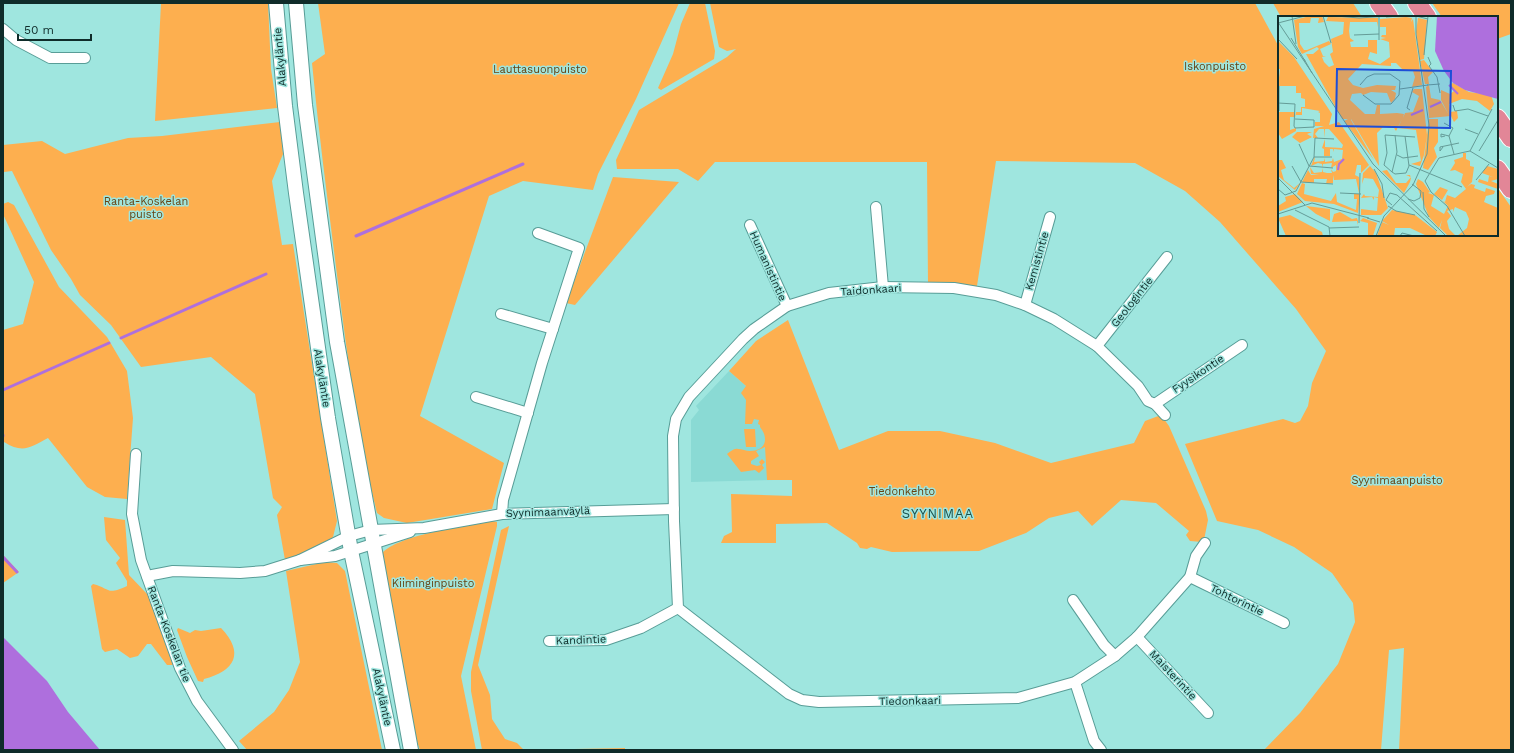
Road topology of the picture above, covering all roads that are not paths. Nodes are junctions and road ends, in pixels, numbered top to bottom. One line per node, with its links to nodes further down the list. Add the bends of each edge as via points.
1 (276, 3): 34 (main road, Alakyläntie, via 296,193 328,418)
2 (296, 3): 33 (main road, Alakyläntie, via 305,105 337,342)
3 (1379, 3): 5 (highway)
4 (1417, 3): 6 (highway)
5 (1388, 16)
6 (1426, 16)
7 (3, 29): 8 (street, via 16,40 50,58)
8 (84, 58)
9 (1498, 119): 10 (highway)
10 (1511, 138)
11 (1498, 170): 12 (highway)
12 (1511, 189)
13 (876, 206): 18 (street)
14 (1050, 217): 19 (street, Kemistintie)
15 (750, 226): 20 (street, Humanistintie)
16 (538, 233): 22 (street, via 579,248)
17 (1167, 258): 24 (street, Geologintie)
18 (883, 287): 19 (street, Taidonkaari, via 954,288 996,295); 20 (street, Taidonkaari, via 829,293)
19 (1025, 305): 24 (street, Taidonkaari)
20 (787, 306): 30 (street, Taidonkaari, via 742,339 689,397 680,411 673,436)
21 (501, 314): 22 (street)
22 (553, 329): 27 (street)
23 (1242, 345): 26 (street, Fyysikontie)
24 (1097, 346): 26 (street, Taidonkaari, via 1137,385 1148,401)
25 (476, 397): 27 (street)
26 (1155, 404): 28 (street, Taidonkaari)
27 (528, 413): 31 (street, via 503,500)
28 (1165, 415)
29 (136, 454): 39 (street, Ranta-Koskelan tie, via 132,519)
30 (674, 509): 31 (street, Syynimaanväylä); 42 (street)
31 (502, 514): 32 (street, Syynimaanväylä)
32 (424, 528): 33 (street, Syynimaanväylä); 36 (street, Syynimaanväylä)
33 (371, 530): 34 (street, Ranta-Koskelan tie); 36 (main road, Alakyläntie)
34 (349, 536): 37 (main road, Alakyläntie); 38 (street, Ranta-Koskelan tie)
35 (1205, 543): 40 (street, Tiedonkaari, via 1196,556)
36 (373, 544): 37 (street, Syynimaanväylä); 51 (main road, Alakyläntie)
37 (351, 551): 38 (street, Ranta-Koskelan tie, via 335,556); 50 (main road, Alakyläntie)
38 (300, 560): 39 (street, Ranta-Koskelan tie, via 265,571 173,571)
39 (147, 576): 49 (street, Ranta-Koskelan tie, via 180,668 197,701)
40 (1190, 577): 43 (street, Tohtorintie); 44 (street, Tiedonkaari)
41 (1073, 600): 46 (street)
42 (678, 608): 45 (street, Kandintie, via 641,628 606,640); 47 (street, Tiedonkaari, via 755,669 789,694 802,700 1018,698)
43 (1284, 623)
44 (1137, 637): 46 (street, Tiedonkaari); 48 (street, Maisterintie)
45 (549, 641)
46 (1115, 656): 47 (street, Tiedonkaari)
47 (1075, 682): 52 (street, via 1094,741)
48 (1208, 713)
49 (234, 750)
50 (393, 750)
51 (411, 750)
52 (1101, 750)

